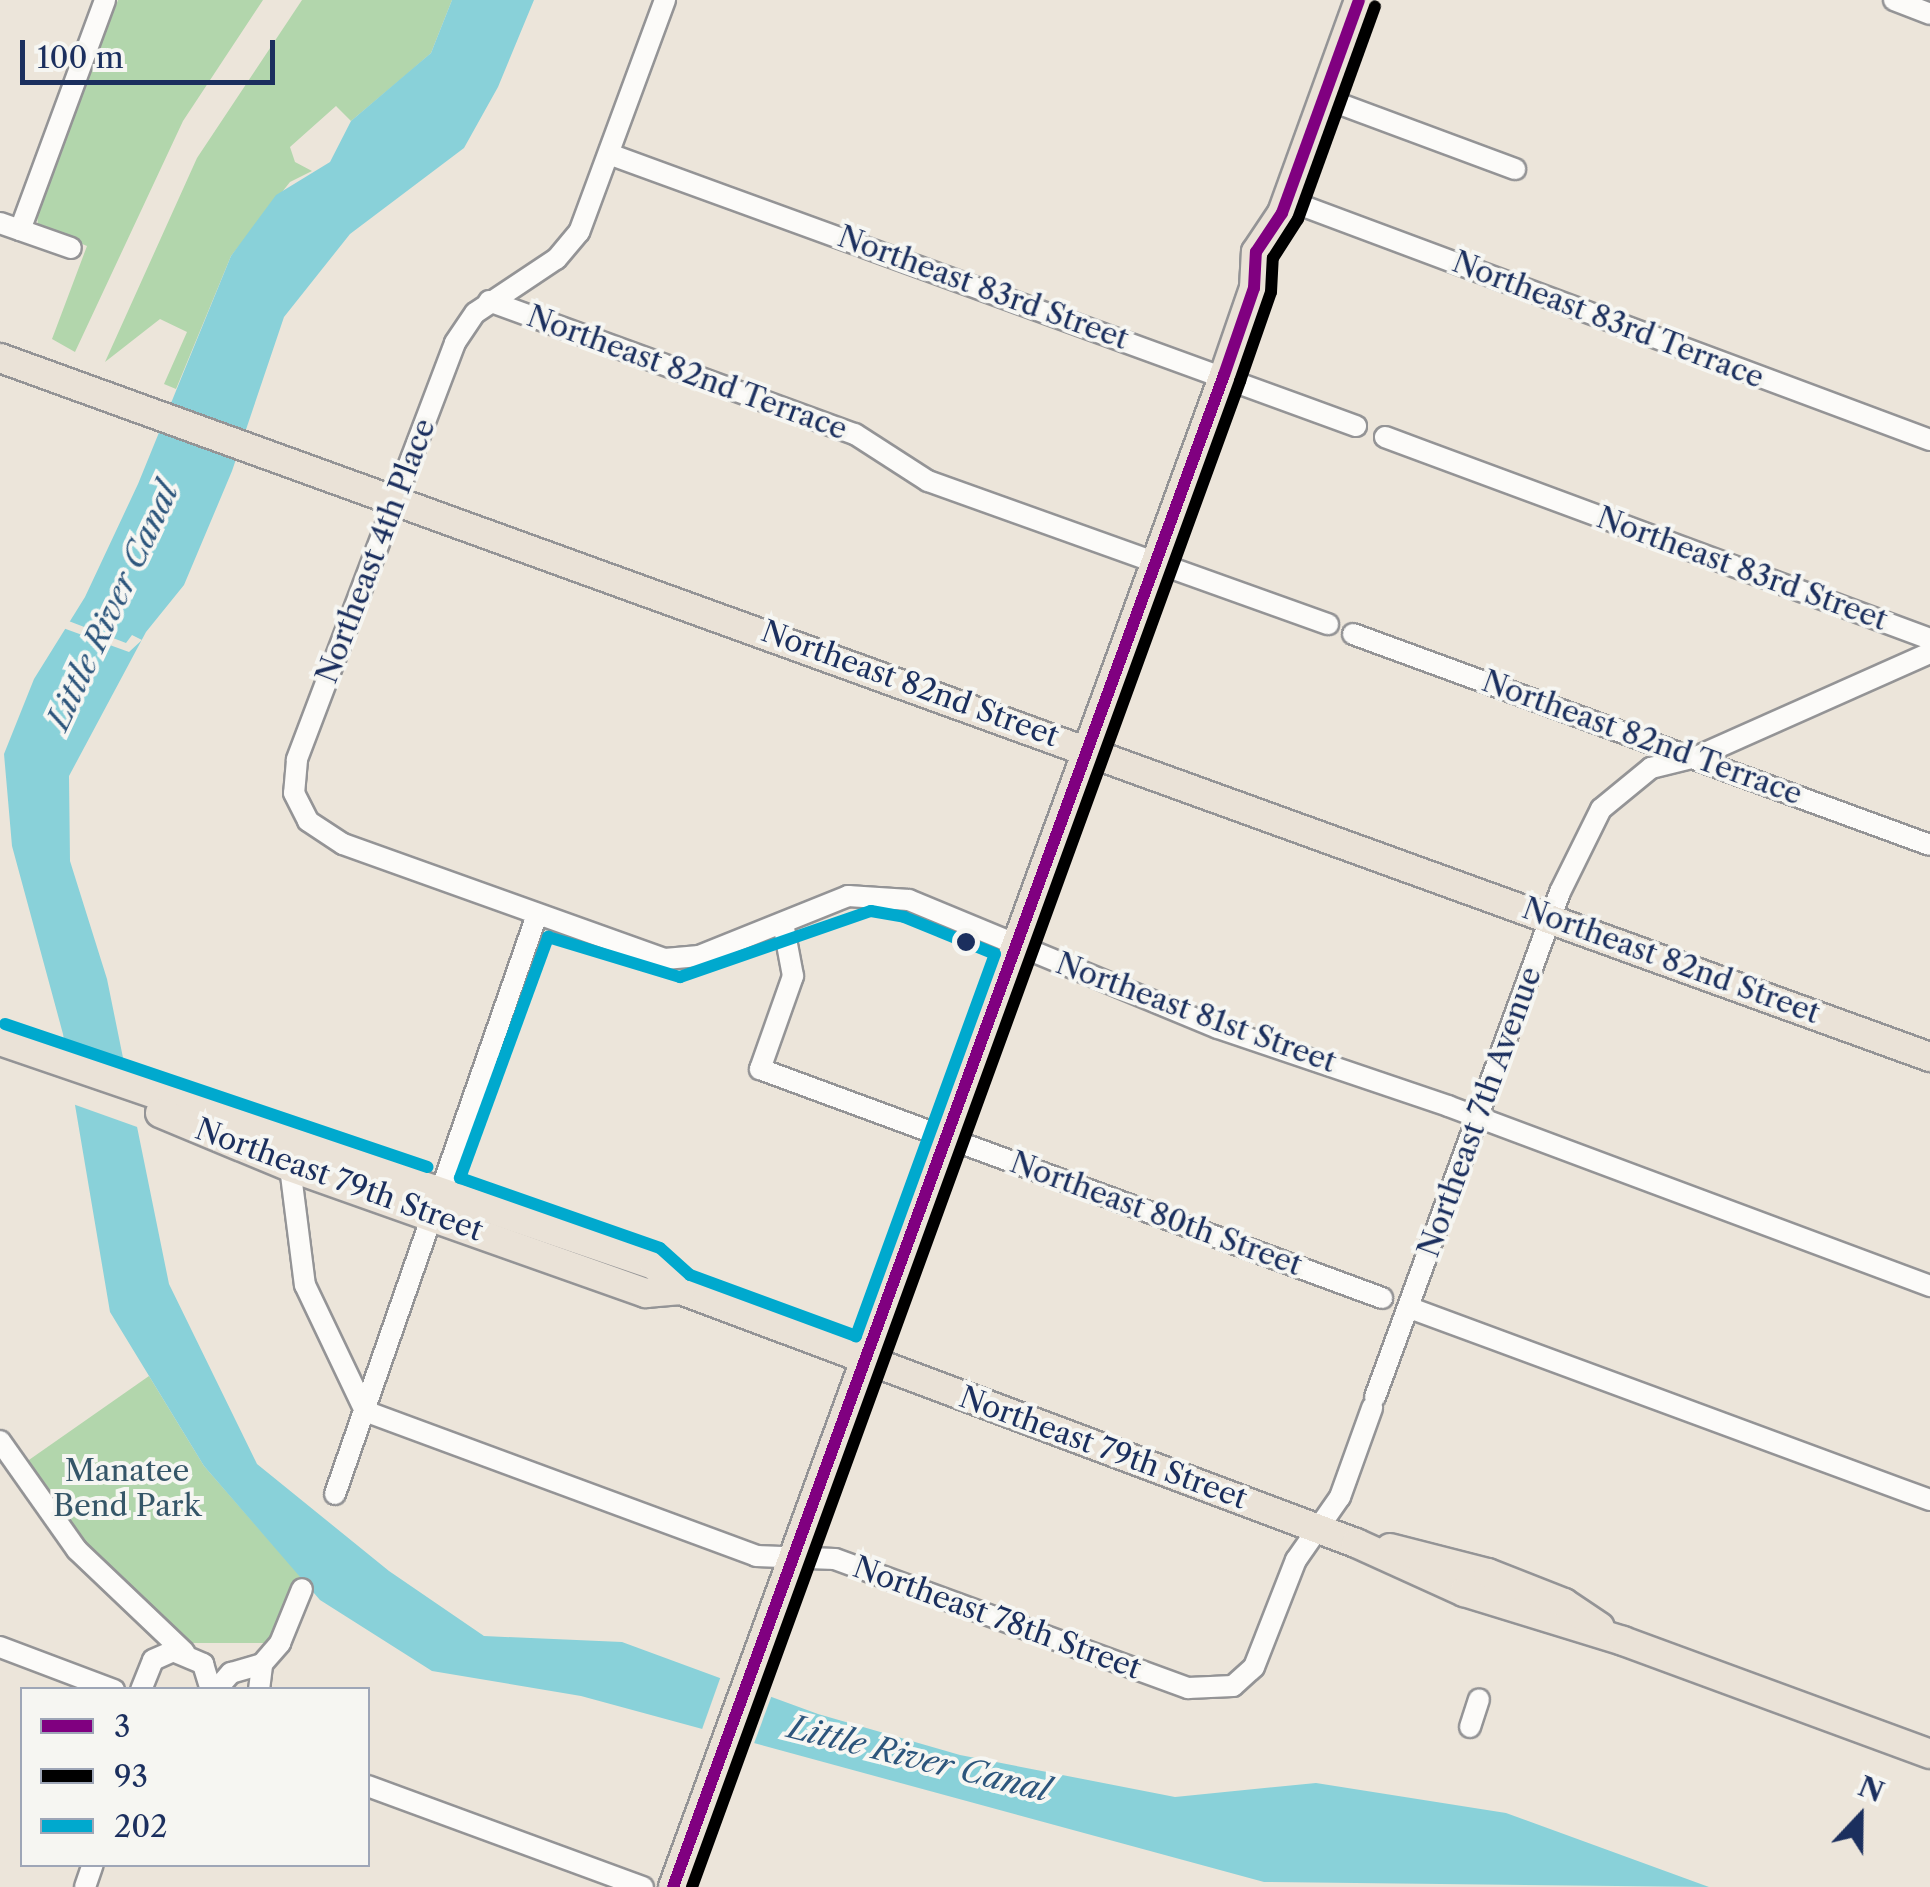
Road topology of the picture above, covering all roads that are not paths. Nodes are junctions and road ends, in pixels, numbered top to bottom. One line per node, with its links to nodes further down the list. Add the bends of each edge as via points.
1 (105, 0): 10 (street)
2 (665, 0): 7 (street, Northeast 4th Place)
3 (1360, 0): 6 (main road)
4 (1894, 0): 5 (street)
5 (1930, 14)
6 (1324, 98): 8 (street); 9 (main road)
7 (609, 154): 12 (street, Northeast 4th Place, via 568,247); 14 (street, Northeast 83rd Street)
8 (1516, 169)
9 (1284, 206): 14 (main road, via 1275,259 1254,288); 17 (street, Northeast 83rd Terrace)
10 (10, 226): 11 (street)
11 (70, 248)
12 (489, 301): 18 (street, Northeast 4th Place, via 459,335); 19 (street, Northeast 82nd Terrace, via 855,434 928,481)
13 (0, 358): 18 (main road, Northeast 82nd Street)
14 (1224, 375): 15 (street, Northeast 83rd Street); 19 (main road)
15 (1356, 426)
16 (1385, 437): 22 (street, Northeast 83rd Street)
17 (1930, 440)
18 (395, 498): 24 (main road, Northeast 82nd Street); 26 (street, Northeast 4th Place, via 297,760)
19 (1156, 561): 20 (street, Northeast 82nd Terrace); 24 (main road)
20 (1328, 624)
21 (1353, 634): 25 (street, Northeast 82nd Terrace)
22 (1930, 639)
23 (1930, 653): 25 (street)
24 (1089, 748): 29 (main road, Northeast 82nd Street); 31 (main road)
25 (1696, 756): 27 (street, Northeast 82nd Terrace); 29 (street, Northeast 7th Avenue, via 1651,768 1588,828)
26 (300, 813): 28 (street, Northeast 81st Street, via 342,844)
27 (1930, 844)
28 (537, 914): 30 (street, Northeast 81st Street, via 678,960); 40 (street)
29 (1550, 916): 34 (main road, Northeast 82nd Street); 37 (street, Northeast 7th Avenue)
30 (783, 923): 31 (street, Northeast 81st Street, via 839,898 883,894); 38 (street, Northeast 80th Street, via 794,976 760,1069)
31 (1017, 944): 37 (street, Northeast 81st Street, via 1174,1009); 38 (main road)
32 (0, 1041): 35 (main road, Northeast 79th Street)
33 (0, 1052): 35 (main road, Northeast 79th Street)
34 (1930, 1057)
35 (63, 1070): 36 (main road, Northeast 79th Street)
36 (135, 1096): 39 (main road, Northeast 79th Street); 40 (main road, Northeast 79th Street)
37 (1479, 1118): 41 (street, Northeast 81st Street); 43 (street, Northeast 7th Avenue)
38 (947, 1138): 42 (street, Northeast 80th Street); 44 (main road)
39 (290, 1166): 40 (main road, Northeast 79th Street); 45 (street, via 305,1285)
40 (435, 1203): 44 (main road, Northeast 79th Street, via 646,1293 681,1290); 45 (street)
41 (1930, 1286)
42 (1382, 1298)
43 (1410, 1308): 48 (street); 49 (street, Northeast 7th Avenue, via 1340,1497)
44 (866, 1359): 49 (main road, Northeast 79th Street); 50 (main road)
45 (365, 1412): 47 (street); 50 (street, Northeast 78th Street, via 756,1556)
46 (0, 1441): 52 (street, via 54,1523)
47 (335, 1494)
48 (1930, 1500)
49 (1318, 1528): 58 (street, Northeast 7th Avenue, via 1296,1560 1254,1667); 66 (main road, Northeast 79th Street, via 1464,1592 1623,1641)
50 (793, 1556): 58 (street, Northeast 78th Street, via 835,1559 1188,1688); 69 (main road)
51 (302, 1588): 55 (street, via 280,1643)
52 (149, 1621): 54 (street); 57 (street)
53 (0, 1647): 59 (street)
54 (193, 1657): 56 (street); 57 (street); 61 (street)
55 (262, 1664): 56 (street); 63 (street)
56 (231, 1672): 62 (street)
57 (146, 1674): 60 (street)
58 (1233, 1686)
59 (109, 1687)
60 (122, 1687)
61 (211, 1687)
62 (216, 1687)
63 (259, 1687)
64 (1479, 1699): 65 (street)
65 (1470, 1727)
66 (1930, 1754)
67 (370, 1787): 68 (street)
68 (642, 1887)
69 (673, 1887)

